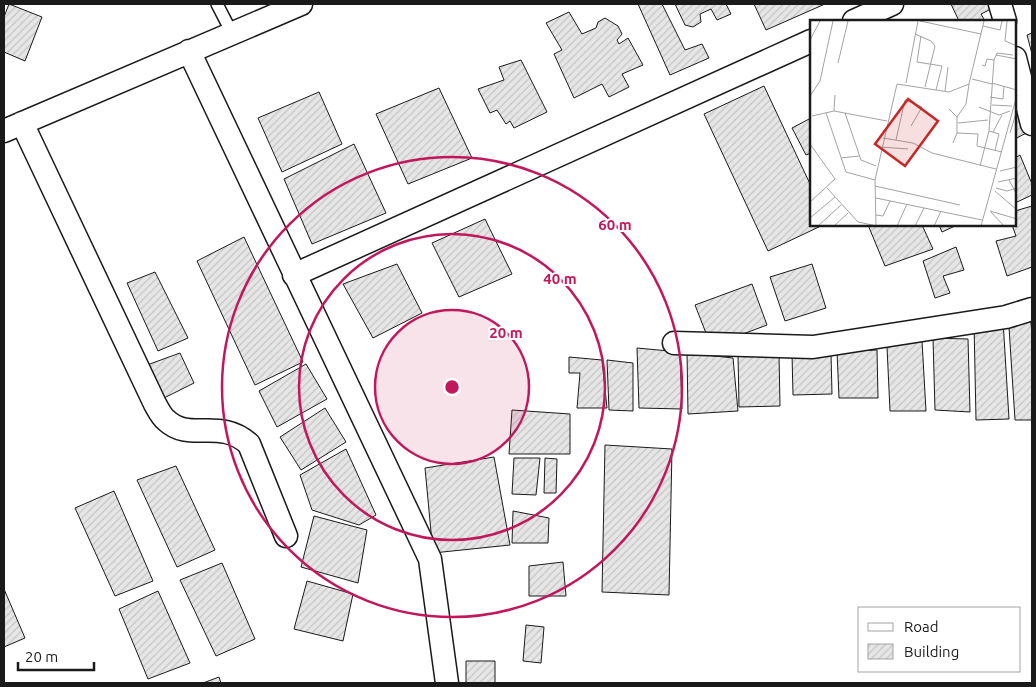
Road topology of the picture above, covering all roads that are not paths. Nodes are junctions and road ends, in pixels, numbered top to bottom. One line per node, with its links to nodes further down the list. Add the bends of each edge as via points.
1 (217, 4): 7 (lane)
2 (301, 4): 7 (street)
3 (892, 4): 5 (street)
4 (1000, 4): 6 (street)
5 (856, 20)
6 (1005, 20)
7 (233, 34): 9 (street)
8 (810, 41): 13 (street)
9 (189, 51): 12 (street); 13 (street)
10 (1016, 62): 11 (street)
11 (1032, 124)
12 (13, 127): 16 (street, via 155,404 166,420 179,427 196,431 223,429 239,435 249,444)
13 (294, 275): 17 (street, via 430,559)
14 (1032, 309): 15 (street, via 1006,317 812,348)
15 (674, 342)
16 (286, 536)
17 (447, 683)

